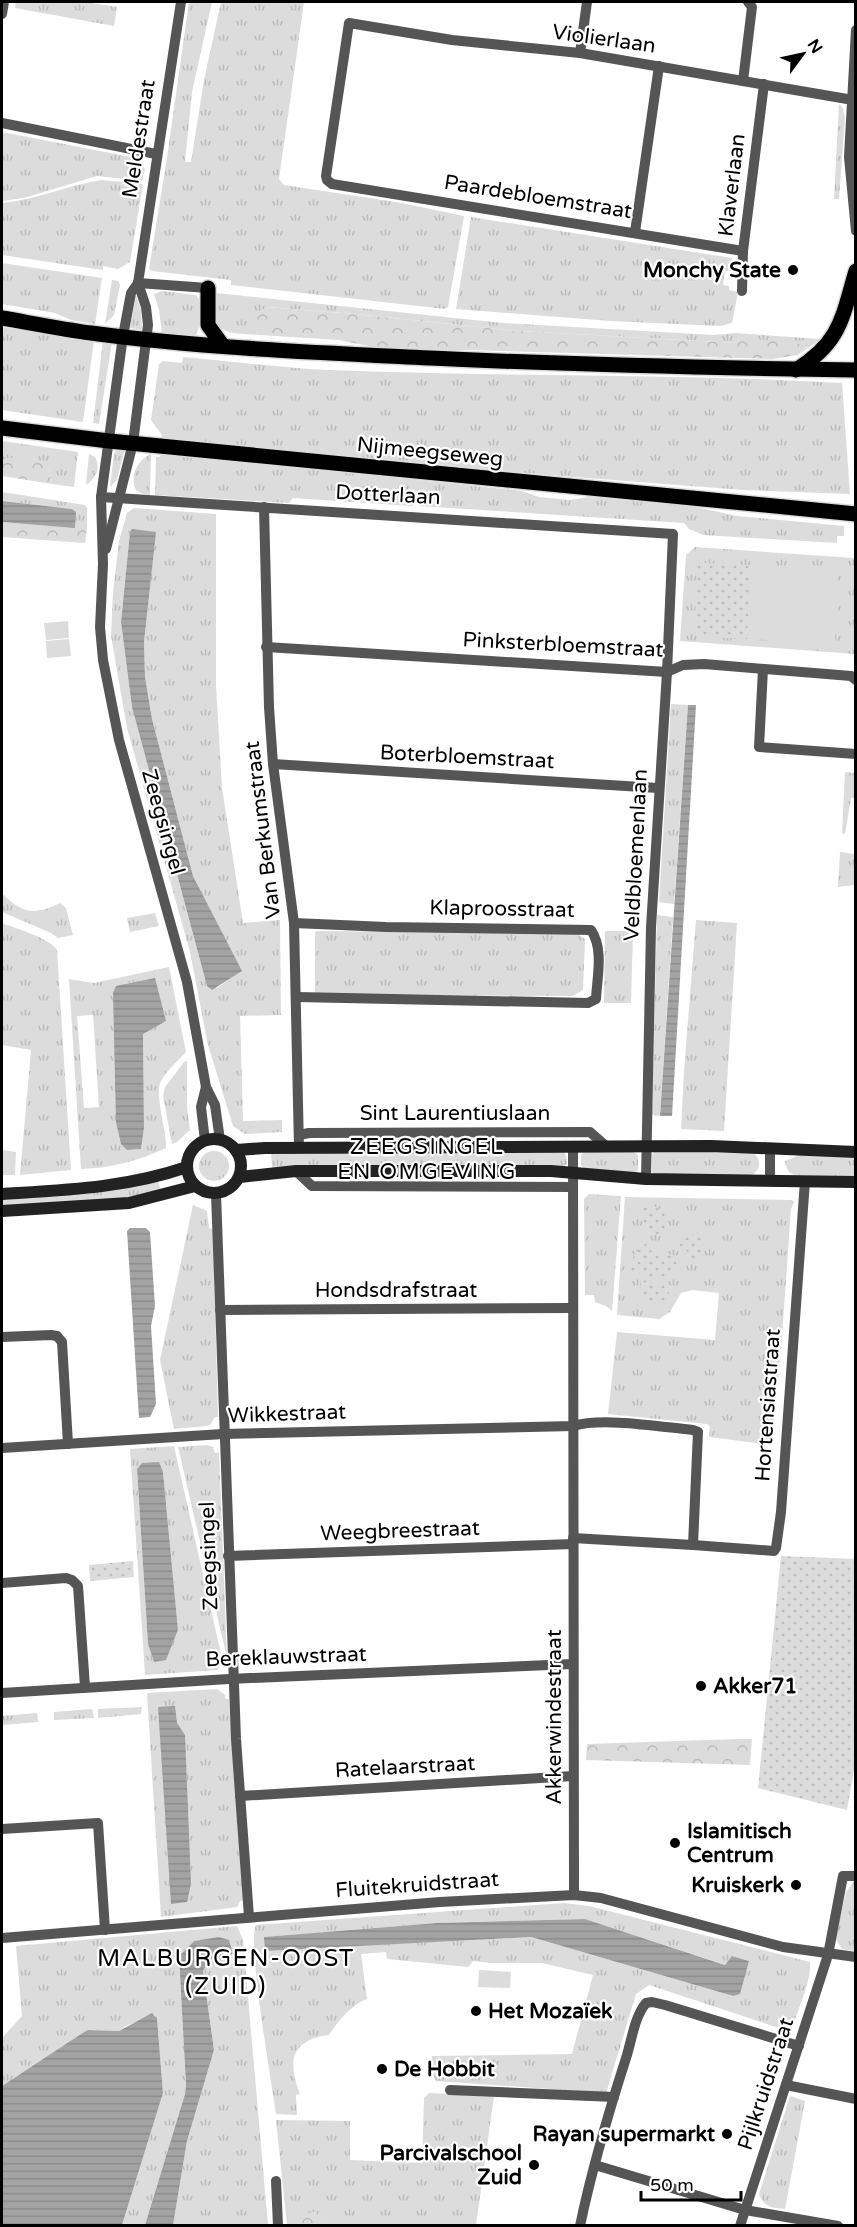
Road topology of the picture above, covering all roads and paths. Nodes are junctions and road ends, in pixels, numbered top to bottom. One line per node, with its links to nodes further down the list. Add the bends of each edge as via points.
1 (4, 2): 5 (street)
2 (181, 2): 14 (street, Meldestraat)
3 (587, 2): 8 (street)
4 (748, 2): 10 (street, via 752,7)
5 (2, 15)
6 (855, 30): 7 (street)
7 (855, 43): 12 (street)
8 (580, 53): 9 (street, Violierlaan); 16 (street, Violierlaan, via 452,40 349,23)
9 (659, 66): 10 (street, Violierlaan); 18 (street)
10 (743, 81): 11 (street, Violierlaan)
11 (764, 84): 12 (street, Violierlaan); 19 (street, Klaverlaan)
12 (853, 100): 15 (street, via 849,157)
13 (2, 123): 14 (street)
14 (156, 154): 21 (street, Meldestraat)
15 (853, 176): 17 (street)
16 (328, 182): 18 (street, Paardebloemstraat)
17 (855, 231)
18 (635, 232): 19 (street, Paardebloemstraat)
19 (743, 251): 23 (street, Klaverlaan)
20 (855, 271): 29 (main road, via 833,338)
21 (138, 283): 22 (street); 25 (street, Meldestraat, via 131,293); 26 (street, Meldestraat, via 146,307)
22 (208, 288): 27 (main road, via 208,325)
23 (742, 291)
24 (2, 318): 25 (main road)
25 (123, 336): 26 (main road); 31 (street, Meldestraat)
26 (146, 338): 27 (main road); 32 (street, Meldestraat)
27 (223, 346): 29 (main road)
28 (855, 369): 29 (main road)
29 (796, 370)
30 (2, 428): 31 (main road, Nijmeegseweg)
31 (108, 441): 32 (main road, Nijmeegseweg); 33 (street, Zeegsingel)
32 (133, 443): 34 (street, Zeegsingel); 36 (main road, Nijmeegseweg)
33 (101, 497): 34 (street, Dotterlaan); 38 (street, Zeegsingel)
34 (119, 499): 35 (street, Dotterlaan); 38 (street, Zeegsingel)
35 (264, 507): 37 (street, Dotterlaan); 39 (street, Van Berkumstraat)
36 (855, 514)
37 (673, 534): 41 (street, Veldbloemenlaan)
38 (103, 564): 48 (street, Zeegsingel, via 100,627 110,699 187,982)
39 (266, 647): 41 (street, Pinksterbloemstraat); 44 (street, Van Berkumstraat)
40 (763, 669): 41 (street, Pinksterbloemstraat, via 704,664 683,665); 42 (street, Pinksterbloemstraat); 43 (street, via 759,747)
41 (667, 672): 45 (street, Veldbloemenlaan)
42 (854, 677)
43 (855, 754)
44 (273, 764): 45 (street, Boterbloemstraat); 46 (street, Van Berkumstraat)
45 (658, 788): 54 (street, Veldbloemenlaan)
46 (294, 922): 47 (street, Van Berkumstraat); 47 (street, Klaproosstraat, via 591,930 598,949 596,999 588,1003)
47 (297, 997): 51 (street, Van Berkumstraat)
48 (206, 1088): 49 (street, Zeegsingel, via 215,1105); 50 (street, Zeegsingel, via 201,1107)
49 (220, 1140): 50 (street); 56 (street)
50 (205, 1141): 58 (street, via 192,1151)
51 (299, 1142): 52 (street, Sint Laurentiuslaan); 53 (street, Sint Laurentiuslaan, via 309,1133 590,1132); 56 (street, Sint Laurentiuslaan)
52 (573, 1146): 53 (street, Sint Laurentiuslaan); 60 (street, Akkerwindestraat)
53 (606, 1146): 54 (street, Sint Laurentiuslaan)
54 (646, 1147): 55 (street, Sint Laurentiuslaan); 62 (street, Veldbloemenlaan)
55 (770, 1149): 57 (street, Sint Laurentiuslaan); 63 (street)
56 (236, 1150): 61 (street)
57 (855, 1152)
58 (187, 1167): 66 (street); 68 (street, via 104,1187)
59 (296, 1171): 60 (street); 61 (street); 67 (street, via 312,1186)
60 (574, 1172): 62 (street); 67 (street, Akkerwindestraat)
61 (240, 1177): 69 (street, via 232,1187)
62 (646, 1179): 63 (street)
63 (770, 1180): 64 (street)
64 (805, 1181): 65 (street); 79 (street, Hortensiastraat, via 776,1548 774,1551)
65 (855, 1182)
66 (195, 1186): 69 (street); 70 (street, via 129,1203)
67 (573, 1187): 71 (street, Akkerwindestraat)
68 (2, 1194)
69 (216, 1194): 72 (street, Zeegsingel)
70 (2, 1211)
71 (573, 1308): 72 (street, Hondsdrafstraat); 74 (street, Akkerwindestraat)
72 (220, 1310): 75 (street, Zeegsingel)
73 (2, 1337): 76 (street, via 51,1335 62,1342)
74 (573, 1426): 75 (street, Wikkestraat); 78 (street, Akkerwindestraat); 79 (street, via 608,1423 698,1432)
75 (224, 1434): 76 (street, Wikkestraat); 80 (street, Zeegsingel)
76 (68, 1444): 77 (street, Wikkestraat)
77 (2, 1448)
78 (573, 1541): 79 (street); 80 (street, Weegbreestraat); 82 (street, Akkerwindestraat)
79 (693, 1545)
80 (228, 1556): 83 (street, Zeegsingel)
81 (2, 1583): 84 (street, via 66,1578 75,1582)
82 (573, 1664): 83 (street, Bereklauwstraat); 86 (street, Akkerwindestraat)
83 (234, 1678): 84 (street, Bereklauwstraat); 87 (street, Zeegsingel)
84 (85, 1687): 85 (street, Bereklauwstraat)
85 (2, 1693)
86 (573, 1776): 87 (street, Ratelaarstraat); 90 (street, Akkerwindestraat)
87 (240, 1796): 91 (street, Zeegsingel)
88 (2, 1829): 92 (street, via 98,1823)
89 (855, 1876): 94 (street, Pijlkruidstraat, via 843,1876)
90 (573, 1895): 91 (street, Fluitekruidstraat); 94 (street, Fluitekruidstraat, via 601,1898 783,1947)
91 (249, 1917): 92 (street, Fluitekruidstraat)
92 (105, 1930): 93 (street, Fluitekruidstraat)
93 (2, 1938)
94 (828, 1955): 95 (street, Fluitekruidstraat); 96 (street, Pijlkruidstraat)
95 (855, 1957)
96 (799, 2046): 97 (street, Pijlkruidstraat); 99 (street, via 665,2005 646,2003)
97 (786, 2085): 100 (street); 103 (street, Pijlkruidstraat)
98 (450, 2090): 99 (street)
99 (614, 2097): 101 (street)
100 (855, 2099)
101 (595, 2165): 103 (street); 105 (street)
102 (276, 2181): 104 (street)
103 (745, 2210): 106 (street, Pijlkruidstraat); 107 (street)
104 (278, 2226)
105 (580, 2226)
106 (740, 2226)
107 (838, 2226)

